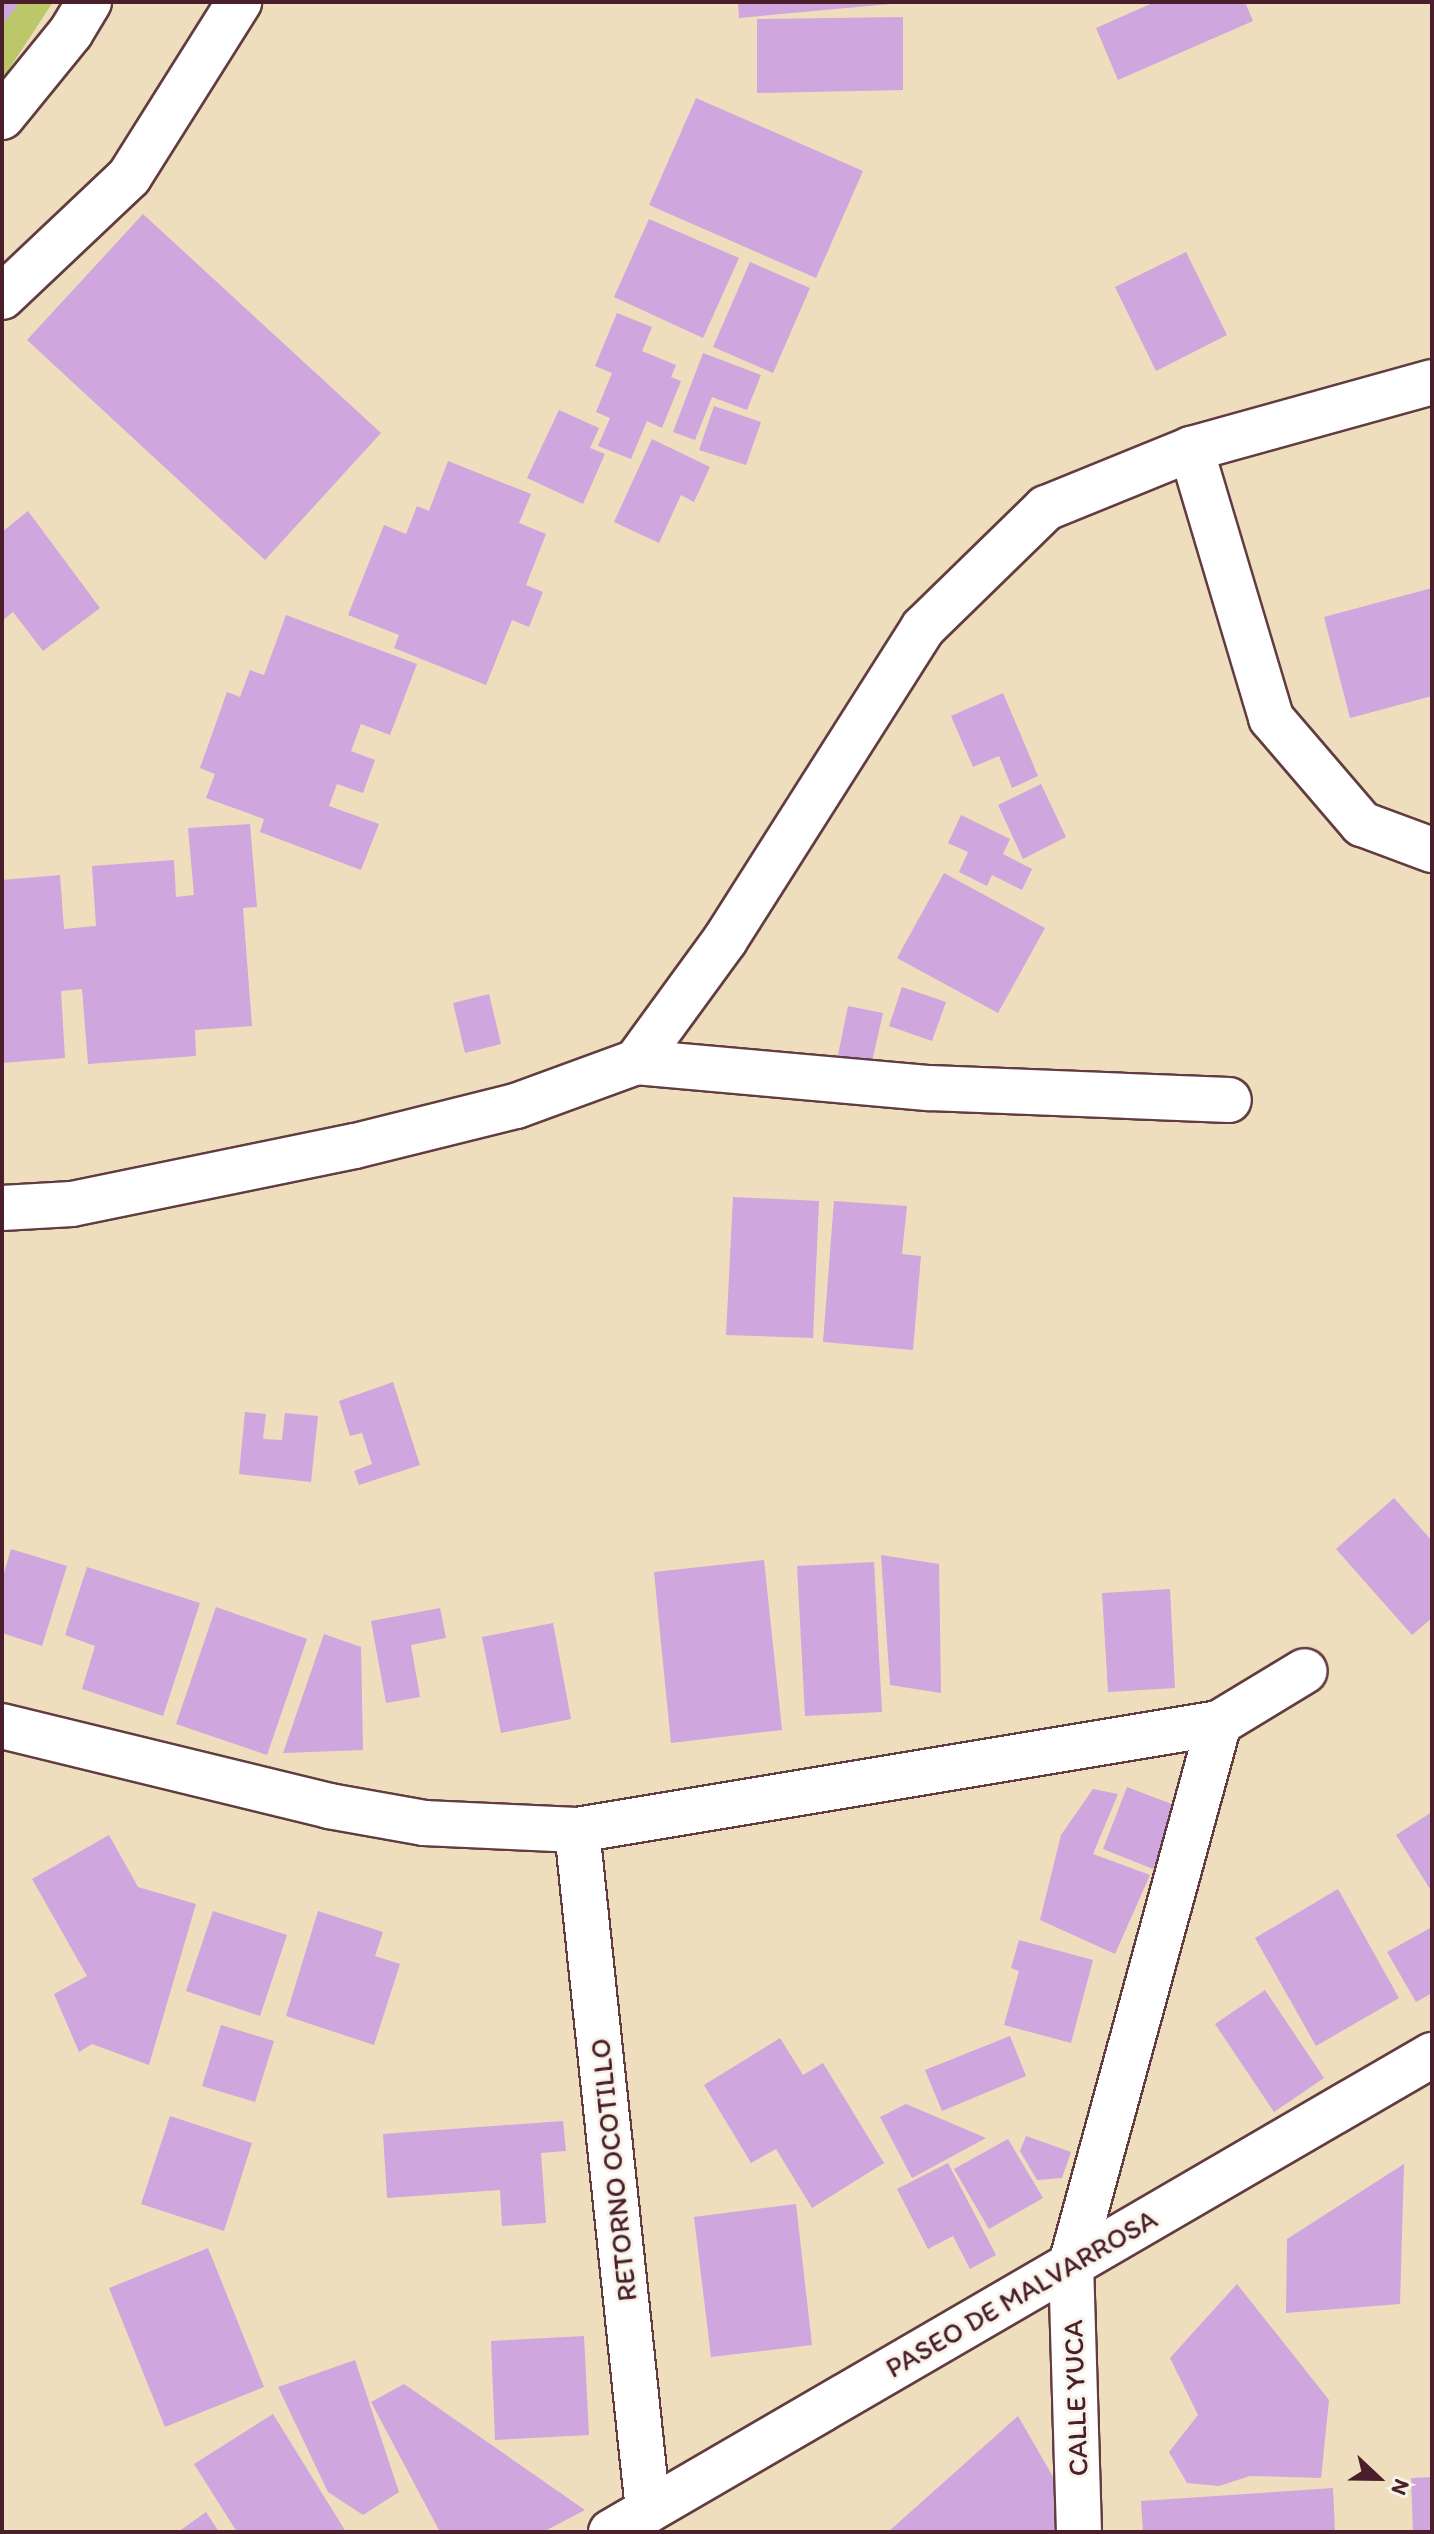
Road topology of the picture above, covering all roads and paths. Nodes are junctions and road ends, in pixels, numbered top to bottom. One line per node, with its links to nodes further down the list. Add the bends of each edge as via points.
1 (89, 2): 3 (street)
2 (239, 2): 4 (street, via 129,177)
3 (2, 117)
4 (2, 297)
5 (1432, 382): 6 (street)
6 (1191, 449): 7 (street, via 1271,718 1362,824); 8 (street, via 1046,508 923,628 725,940)
7 (1432, 850)
8 (636, 1062): 9 (street, via 930,1088); 10 (street, via 516,1106 355,1146 72,1204)
9 (1229, 1100)
10 (2, 1208)
11 (1305, 1671): 12 (street)
12 (1219, 1723): 14 (street); 16 (street)
13 (2, 1726): 14 (street, via 329,1806 424,1823)
14 (577, 1830): 17 (street, RETORNO OCOTILLO)
15 (1432, 2055): 16 (street, PASEO DE MALVARROSA)
16 (1071, 2264): 17 (street, PASEO DE MALVARROSA); 19 (street, CALLE YUCA)
17 (648, 2510): 18 (street, PASEO DE MALVARROSA)
18 (611, 2532)
19 (1079, 2532)

